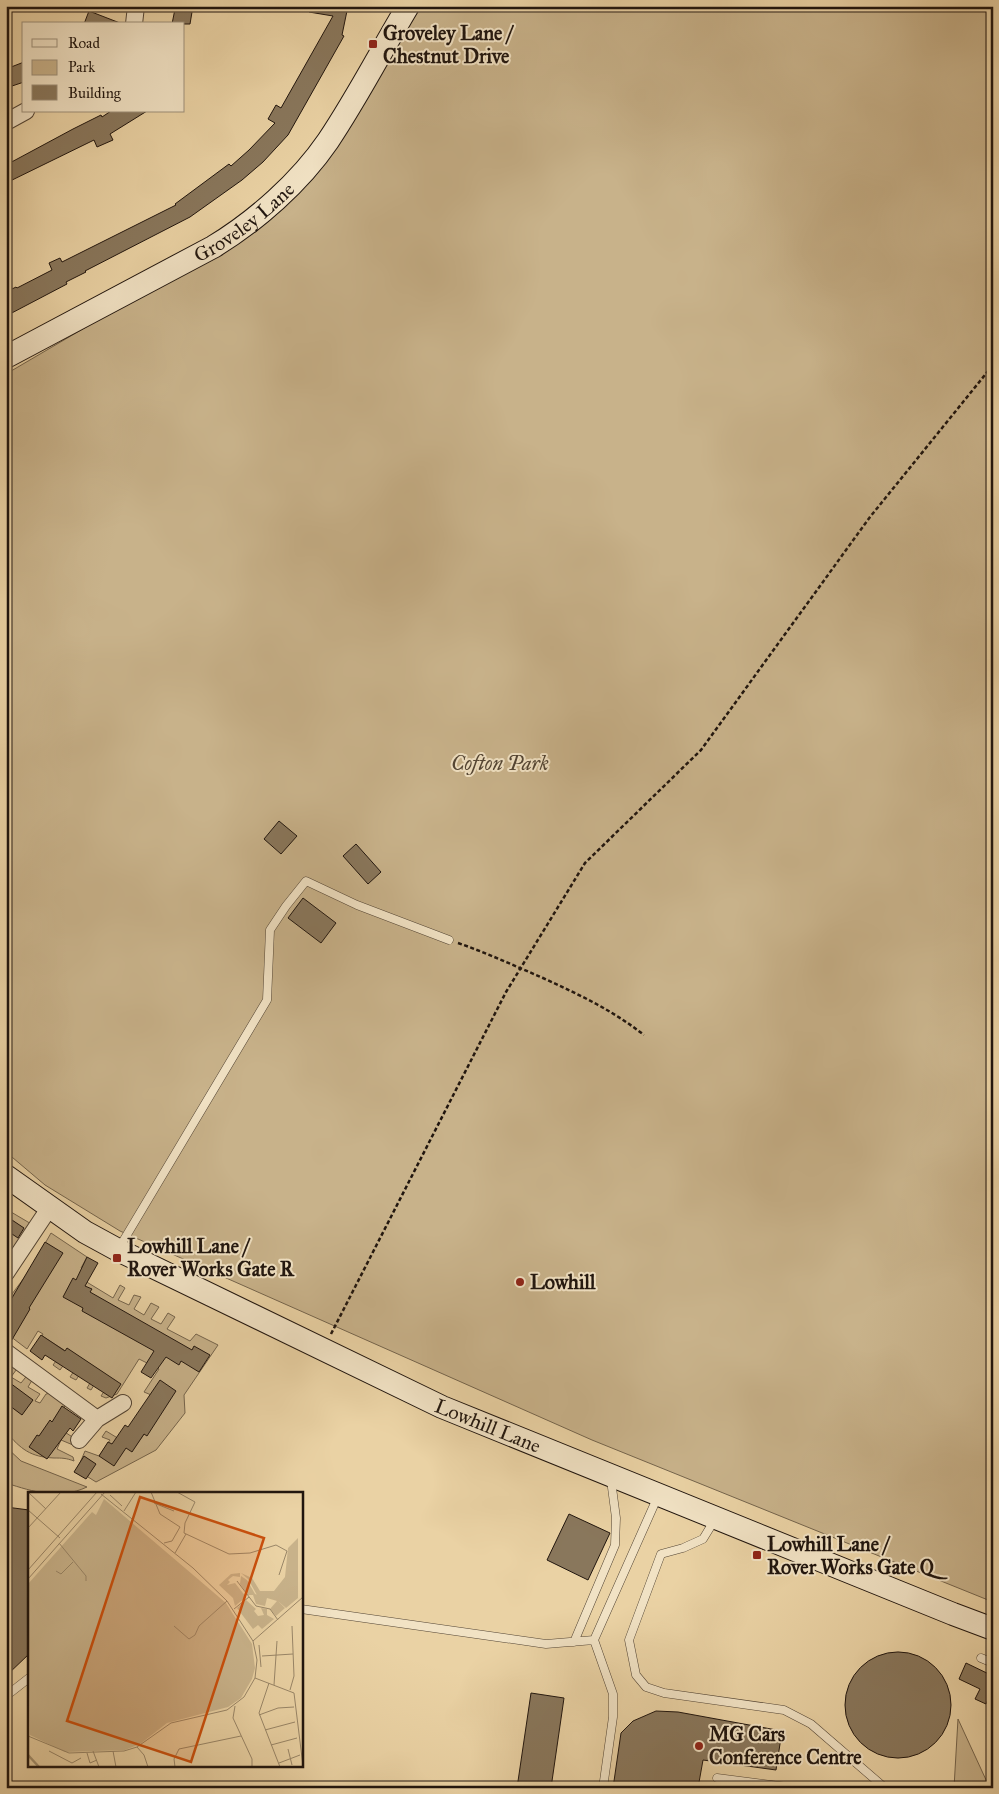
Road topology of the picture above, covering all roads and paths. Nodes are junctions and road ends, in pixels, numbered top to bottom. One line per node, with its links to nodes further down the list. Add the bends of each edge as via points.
1 (136, 6): 3 (street)
2 (408, 6): 6 (street, Groveley Lane, via 327,142 277,199 237,233 214,247)
3 (134, 22)
4 (24, 112): 5 (street)
5 (6, 122)
6 (6, 357)
7 (993, 365): 9 (path, via 870,517 701,750 585,863)
8 (449, 940): 9 (path); 13 (lane, via 306,881 270,930 267,1000)
9 (520, 968): 10 (path, via 621,1017); 15 (path)
10 (644, 1036)
11 (6, 1176): 12 (street, Lowhill Lane)
12 (50, 1207): 13 (street, Lowhill Lane); 14 (street)
13 (118, 1250): 15 (street, Lowhill Lane)
14 (6, 1273)
15 (324, 1350): 20 (street, Lowhill Lane, via 442,1407)
16 (6, 1352): 18 (street)
17 (123, 1403): 18 (street)
18 (97, 1419): 19 (street)
19 (79, 1440)
20 (611, 1475): 21 (street, Lowhill Lane); 26 (lane, via 616,1518 615,1544)
21 (659, 1494): 22 (street, Lowhill Lane); 25 (lane)
22 (716, 1517): 24 (street, Lowhill Lane); 32 (lane, via 702,1538 661,1554 629,1640 636,1675 646,1687 664,1693 784,1710 811,1724)
23 (302, 1609): 26 (lane, via 546,1644)
24 (993, 1629)
25 (594, 1640): 26 (lane); 33 (lane, via 613,1694)
26 (574, 1642)
27 (981, 1658): 28 (lane)
28 (993, 1664)
29 (28, 1679): 30 (lane)
30 (6, 1696)
31 (717, 1778): 34 (lane)
32 (882, 1787)
33 (603, 1788)
34 (795, 1788)

